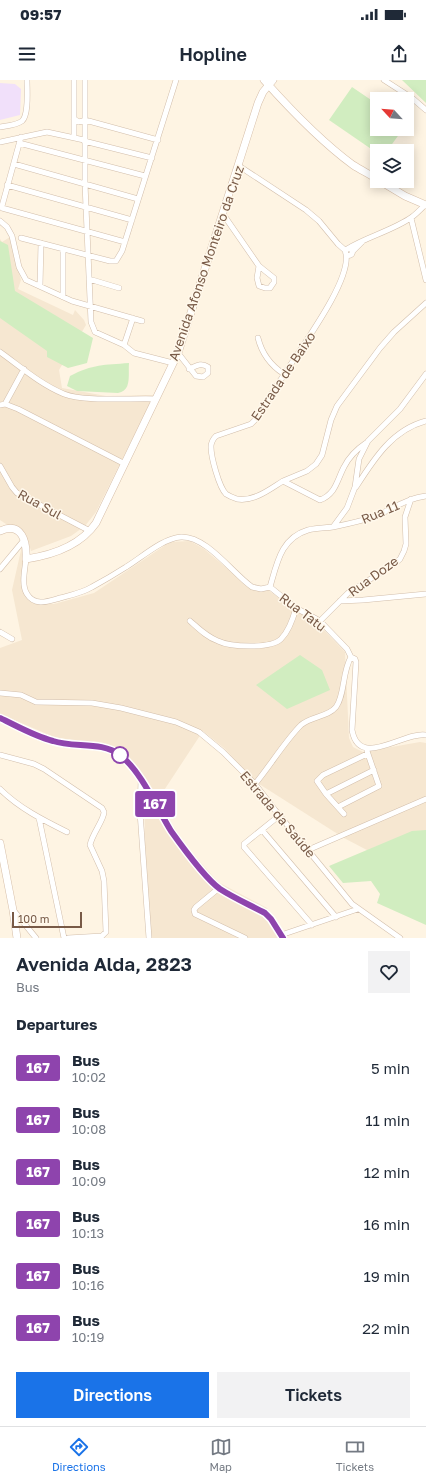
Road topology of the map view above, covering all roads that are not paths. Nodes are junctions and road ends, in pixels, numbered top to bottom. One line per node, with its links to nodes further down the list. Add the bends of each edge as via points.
1 (27, 80): 13 (street, via 25,116 22,121)
2 (85, 80): 7 (street)
3 (176, 80): 16 (street)
4 (384, 80): 10 (street)
5 (269, 82): 22 (street, Avenida Afonso Monteiro da Cruz, via 258,103); 23 (street, via 304,122 341,155)
6 (74, 83): 7 (street, via 80,88); 8 (street)
7 (85, 86): 9 (street)
8 (74, 96): 9 (street); 11 (street)
9 (85, 97): 12 (street)
10 (426, 110)
11 (74, 119): 12 (street, via 79,122); 14 (street)
12 (85, 120): 16 (street); 17 (street)
13 (0, 127)
14 (74, 137): 15 (street, via 47,132); 17 (street)
15 (20, 140): 18 (street); 20 (street); 21 (street)
16 (158, 140): 19 (street)
17 (84, 141): 19 (street); 20 (street)
18 (0, 142)
19 (152, 158): 24 (street)
20 (85, 160): 24 (street); 25 (street)
21 (14, 164): 25 (street); 26 (street)
22 (239, 166): 31 (street, Avenida Afonso Monteiro da Cruz); 40 (street, via 306,210)
23 (370, 175)
24 (145, 176): 28 (street)
25 (85, 184): 28 (street); 30 (street)
26 (7, 185): 30 (street); 35 (street, via 2,208)
27 (392, 188): 29 (street)
28 (138, 199): 33 (street)
29 (426, 205): 32 (street)
30 (86, 207): 33 (street); 35 (street)
31 (223, 214): 42 (street); 55 (street, Avenida Afonso Monteiro da Cruz)
32 (411, 218): 40 (street, via 362,242); 44 (street)
33 (132, 220): 37 (street)
34 (0, 221): 45 (street, via 12,236 19,267 26,280)
35 (87, 231): 37 (street); 41 (street)
36 (21, 238): 38 (street)
37 (125, 242): 41 (street, via 116,261)
38 (41, 243): 39 (street); 45 (street)
39 (63, 250): 41 (street); 47 (street)
40 (349, 252): 59 (street, Estrada de Baixo, via 344,270 322,316)
41 (88, 255): 43 (street)
42 (259, 266): 42 (street, via 274,278 270,288 259,286)
43 (89, 279): 46 (street); 49 (street)
44 (426, 280)
45 (40, 286): 47 (street)
46 (119, 288)
47 (63, 297): 49 (street)
48 (426, 303): 67 (street, via 380,348 337,406 322,455 316,464 307,471)
49 (89, 305): 50 (street); 53 (street, via 94,332)
50 (133, 318): 51 (street); 53 (street)
51 (142, 321)
52 (258, 338): 59 (street, via 260,348 270,363)
53 (124, 345): 56 (street, via 134,353)
54 (0, 352): 57 (street)
55 (178, 353): 56 (street, Avenida Afonso Monteiro da Cruz); 58 (street)
56 (173, 363): 61 (street, Avenida Afonso Monteiro da Cruz)
57 (24, 369): 61 (street, via 40,382 65,394 86,398); 62 (street)
58 (189, 369)
59 (284, 374): 67 (street, Estrada de Baixo, via 254,422 216,436 211,447 219,480 226,494 232,497 254,497)
60 (426, 374): 64 (street, via 400,409)
61 (156, 399): 65 (street, Avenida Afonso Monteiro da Cruz)
62 (2, 404): 65 (street, via 18,409)
63 (426, 421): 68 (street, via 407,428 393,438 381,450)
64 (368, 441): 67 (street, via 348,460 335,487 326,498 320,500); 68 (street, via 359,459)
65 (125, 464): 73 (street, Avenida Afonso Monteiro da Cruz)
66 (0, 466): 73 (street, Rua Sul, via 17,493)
67 (283, 481)
68 (355, 488): 71 (street, via 347,508)
69 (426, 496): 70 (street, Rua 11)
70 (411, 499): 71 (street, Rua 11, via 376,516); 79 (street, Rua Doze, via 405,517 406,544 400,559)
71 (333, 527): 77 (street, Rua 11, via 309,530 290,539 283,547)
72 (0, 531): 74 (street, via 16,530)
73 (90, 531): 75 (street, Avenida Afonso Monteiro da Cruz, via 82,539 64,548)
74 (24, 540): 75 (street); 76 (street)
75 (26, 558): 77 (street, via 25,588 27,595 37,602 54,600 90,588 163,543 182,537 191,538 209,548 252,586 261,589)
76 (0, 569)
77 (270, 587): 80 (street, Rua Tatu)
78 (426, 594): 79 (street)
79 (340, 601): 82 (street, Rua Doze)
80 (296, 608): 81 (street, via 281,640 266,646 219,642); 82 (street, Rua Tatu)
81 (190, 621)
82 (320, 621): 85 (street, Rua Tatu, via 347,649)
83 (0, 632): 84 (street)
84 (12, 640)
85 (351, 657): 89 (street, via 356,662 353,737); 94 (street, via 346,666 337,706 327,714 302,724)
86 (0, 693): 94 (street, Estrada da Saúde, via 21,695 36,702 107,705 191,727 223,752)
87 (0, 718): 93 (street, via 52,741 110,750 126,760)
88 (426, 735): 89 (street, via 416,735 379,748)
89 (366, 748): 90 (street)
90 (367, 754): 92 (street); 96 (street, via 319,777 317,783)
91 (0, 755): 112 (street, via 44,769 102,808 104,815 90,845 104,880 107,929 102,936)
92 (374, 770): 96 (street); 98 (street, via 380,784 378,788)
93 (141, 780): 106 (street, via 172,832); 117 (street, via 140,812)
94 (256, 784): 100 (street, Estrada da Saúde)
95 (0, 789): 101 (street)
96 (326, 794): 98 (street)
97 (426, 799): 105 (street)
98 (338, 807): 99 (street)
99 (344, 814)
100 (280, 815): 102 (street); 105 (street, Estrada da Saúde)
101 (39, 818): 103 (street); 115 (street)
102 (262, 830): 109 (street); 110 (street, via 244,844 244,847)
103 (67, 832)
104 (0, 843): 108 (street)
105 (308, 850): 107 (street, Estrada da Saúde)
106 (219, 888): 113 (street, via 265,913); 118 (street, via 196,907 195,914)
107 (358, 909): 109 (street); 119 (street, Estrada da Saúde)
108 (13, 910): 111 (street); 114 (street)
109 (336, 916): 110 (street)
110 (312, 925): 113 (street)
111 (16, 937)
112 (93, 937): 116 (street)
113 (282, 937)
114 (36, 938)
115 (64, 938)
116 (68, 938)
117 (149, 938)
118 (245, 938)
119 (400, 938)

